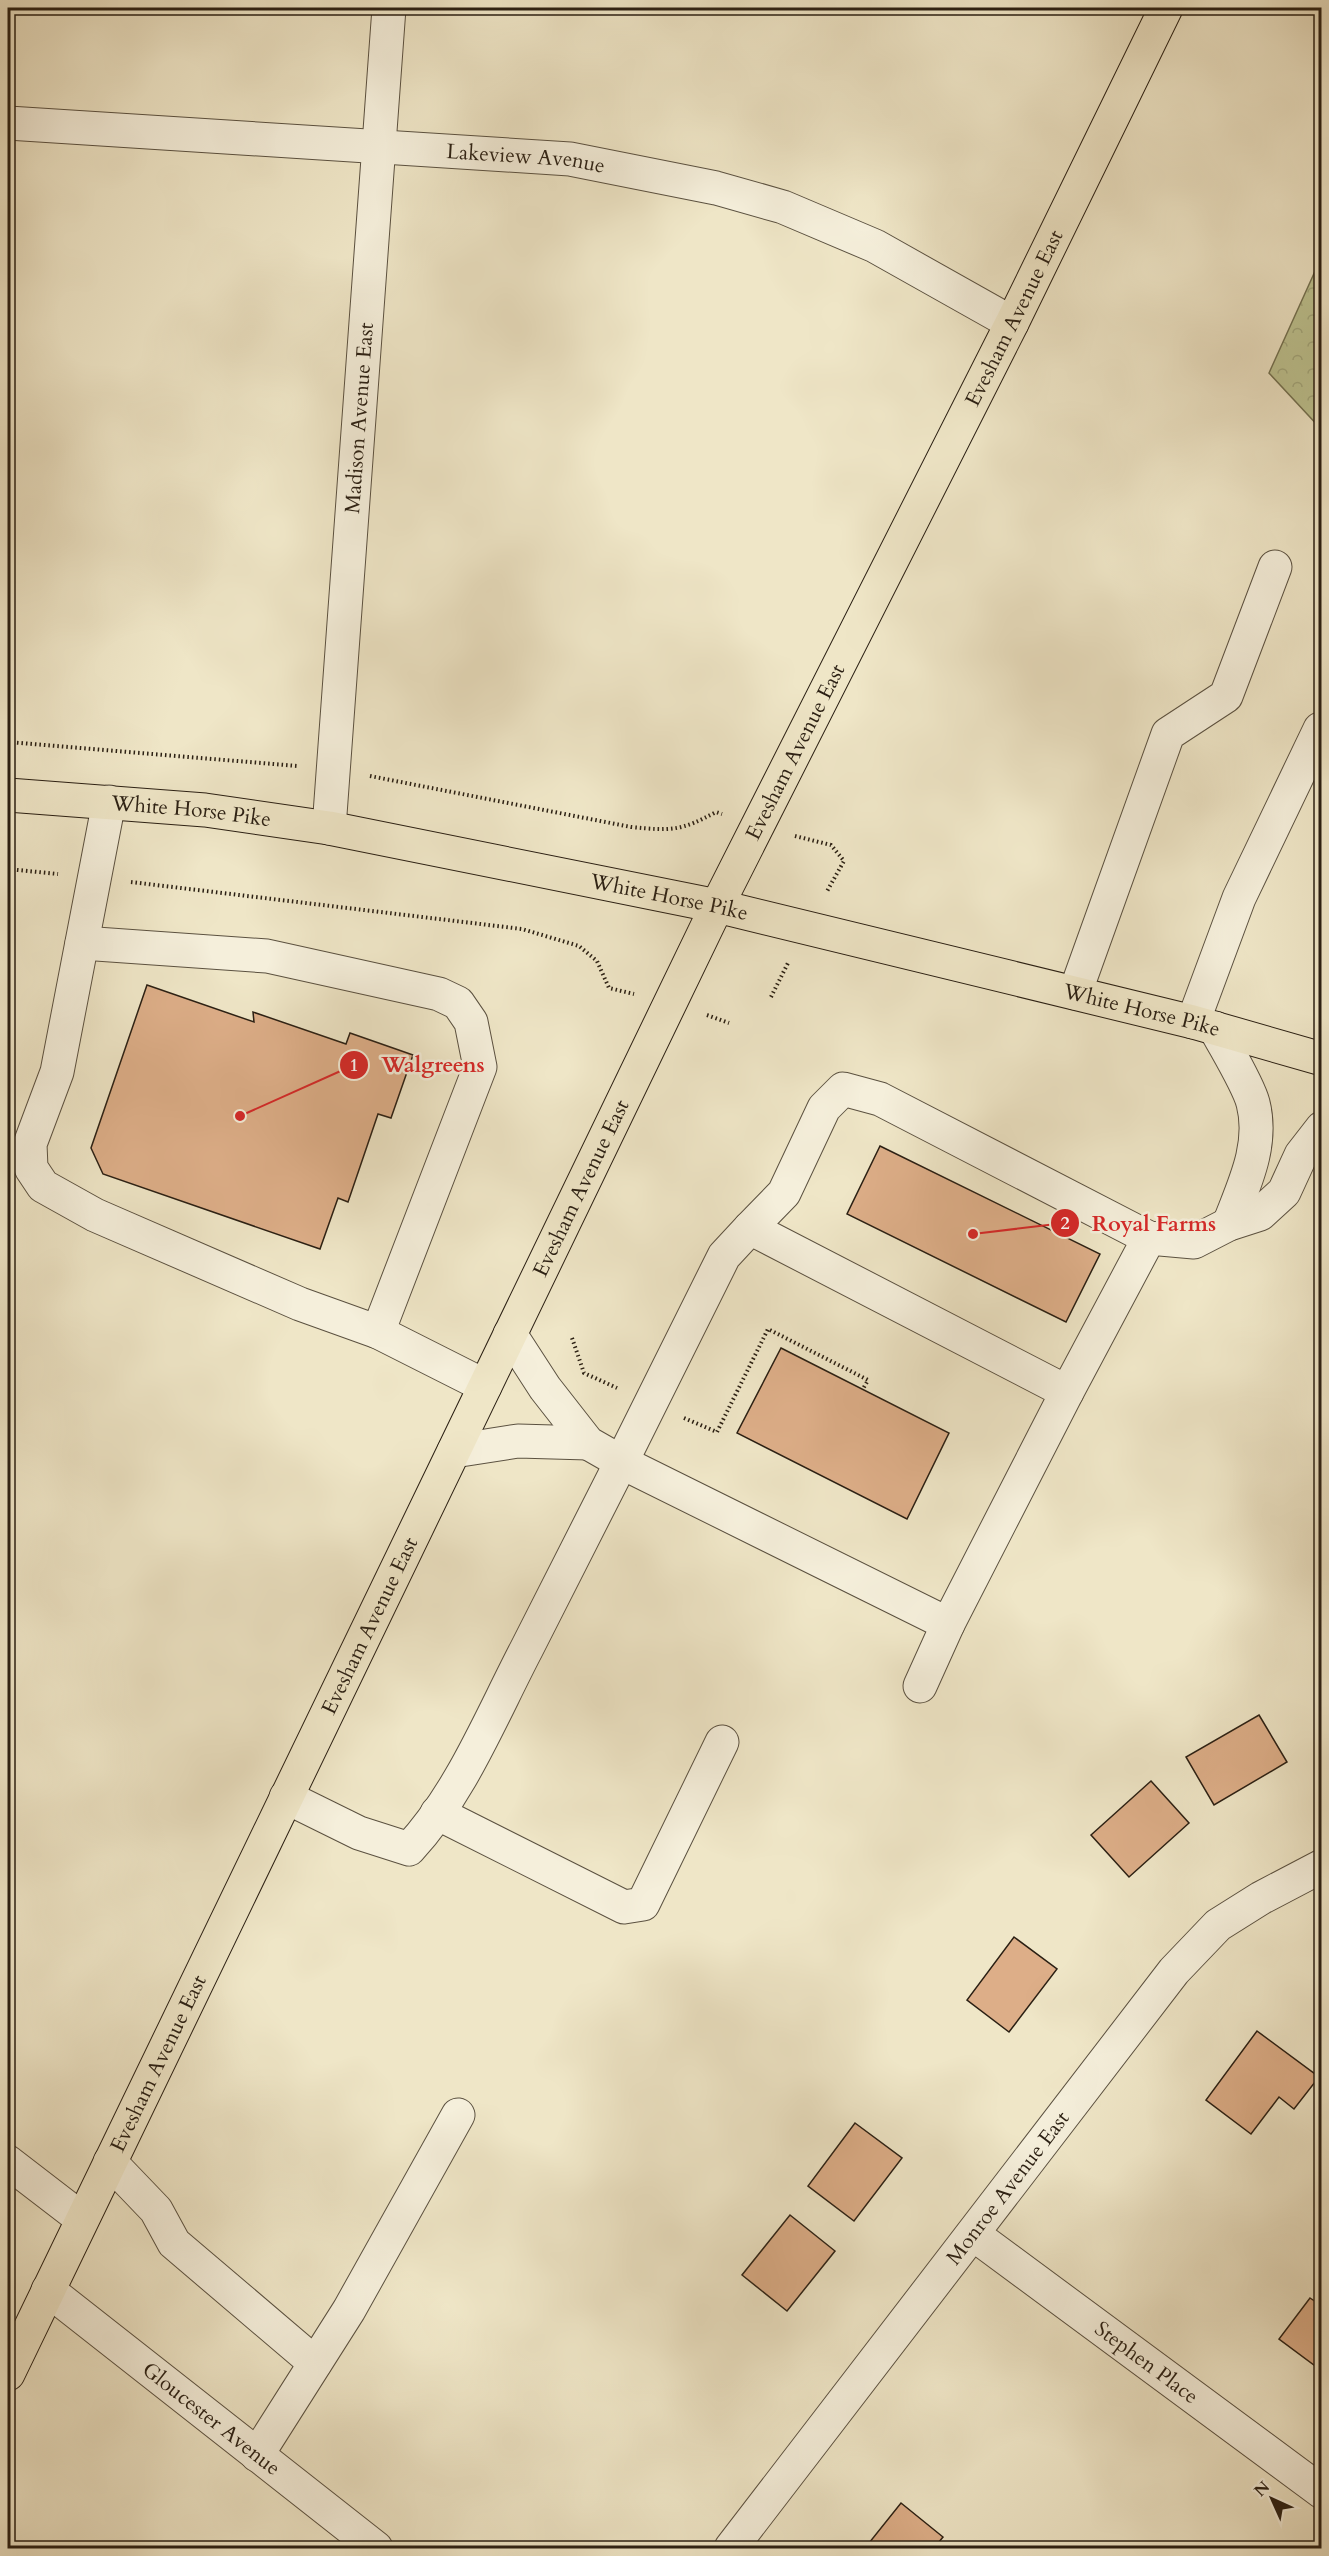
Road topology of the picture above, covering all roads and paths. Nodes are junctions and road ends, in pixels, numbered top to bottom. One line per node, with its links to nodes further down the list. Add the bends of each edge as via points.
1 (389, 8): 4 (street, Madison Avenue East)
2 (1166, 8): 5 (main road, Evesham Avenue East)
3 (8, 123): 4 (street, Lakeview Avenue)
4 (379, 147): 5 (street, Lakeview Avenue, via 570,159 716,188 783,207 875,246); 9 (street, Madison Avenue East)
5 (1012, 323): 12 (main road, Evesham Avenue East)
6 (1275, 567): 19 (street, via 1226,696 1168,734)
7 (1320, 729): 23 (street, via 1239,898)
8 (8, 742): 9 (path)
9 (333, 770): 12 (path, via 631,827 668,831 691,826 716,812); 13 (street, Madison Avenue East)
10 (8, 795): 11 (main road, White Horse Pike)
11 (109, 802): 13 (main road, White Horse Pike, via 205,810); 15 (street)
12 (758, 826): 16 (main road, Evesham Avenue East); 17 (path, via 831,845 844,861)
13 (329, 828): 16 (main road, White Horse Pike)
14 (8, 869): 15 (path)
15 (95, 878): 18 (street); 21 (path, via 522,929 579,946 597,961 609,988)
16 (717, 906): 17 (main road, White Horse Pike); 21 (main road, Evesham Avenue East)
17 (806, 928): 19 (main road, White Horse Pike); 20 (path)
18 (82, 943): 29 (street, via 57,1072 30,1144 31,1168 43,1186 95,1215 300,1304); 29 (street, via 267,956 439,994 458,1003 471,1022 480,1067)
19 (1075, 993): 23 (main road, White Horse Pike)
20 (771, 997)
21 (671, 1001): 22 (path); 30 (main road, Evesham Avenue East)
22 (729, 1023)
23 (1204, 1025): 24 (main road, White Horse Pike); 26 (street, via 1253,1102 1257,1141)
24 (1322, 1059)
25 (1322, 1128): 26 (street, via 1301,1155 1284,1192 1260,1214)
26 (1229, 1224): 28 (street, via 1194,1242)
27 (750, 1228): 28 (street, via 784,1193 824,1108 843,1089 880,1099); 34 (street); 35 (street, via 724,1256)
28 (1149, 1238): 34 (street)
29 (378, 1332): 32 (street)
30 (510, 1334): 32 (main road, Evesham Avenue East); 36 (street)
31 (572, 1338): 35 (path, via 584,1373)
32 (485, 1386): 37 (main road, Evesham Avenue East)
33 (863, 1389): 35 (path, via 868,1380 768,1329 717,1432)
34 (1067, 1392): 39 (street)
35 (651, 1404): 38 (street)
36 (588, 1443): 37 (street, via 518,1441); 38 (street)
37 (454, 1451): 42 (main road, Evesham Avenue East)
38 (623, 1463): 39 (street); 43 (street)
39 (948, 1624): 40 (street)
40 (920, 1686)
41 (722, 1742): 43 (street, via 643,1904 624,1907)
42 (286, 1797): 43 (street, via 359,1833 410,1849); 47 (main road, Evesham Avenue East)
43 (437, 1813)
44 (1322, 1866): 49 (street, Monroe Avenue East, via 1218,1924 1174,1971)
45 (458, 2115): 51 (street)
46 (8, 2162): 48 (street)
47 (110, 2162): 48 (main road, Evesham Avenue East); 51 (street, via 156,2210 174,2243)
48 (82, 2219): 50 (main road, Evesham Avenue East)
49 (973, 2234): 54 (street, Stephen Place); 56 (street, Monroe Avenue East)
50 (48, 2290): 52 (main road, Evesham Avenue East); 53 (street, Gloucester Avenue)
51 (315, 2363): 53 (street)
52 (8, 2374)
53 (257, 2455): 55 (street, Gloucester Avenue)
54 (1322, 2492)
55 (376, 2548)
56 (731, 2548)

